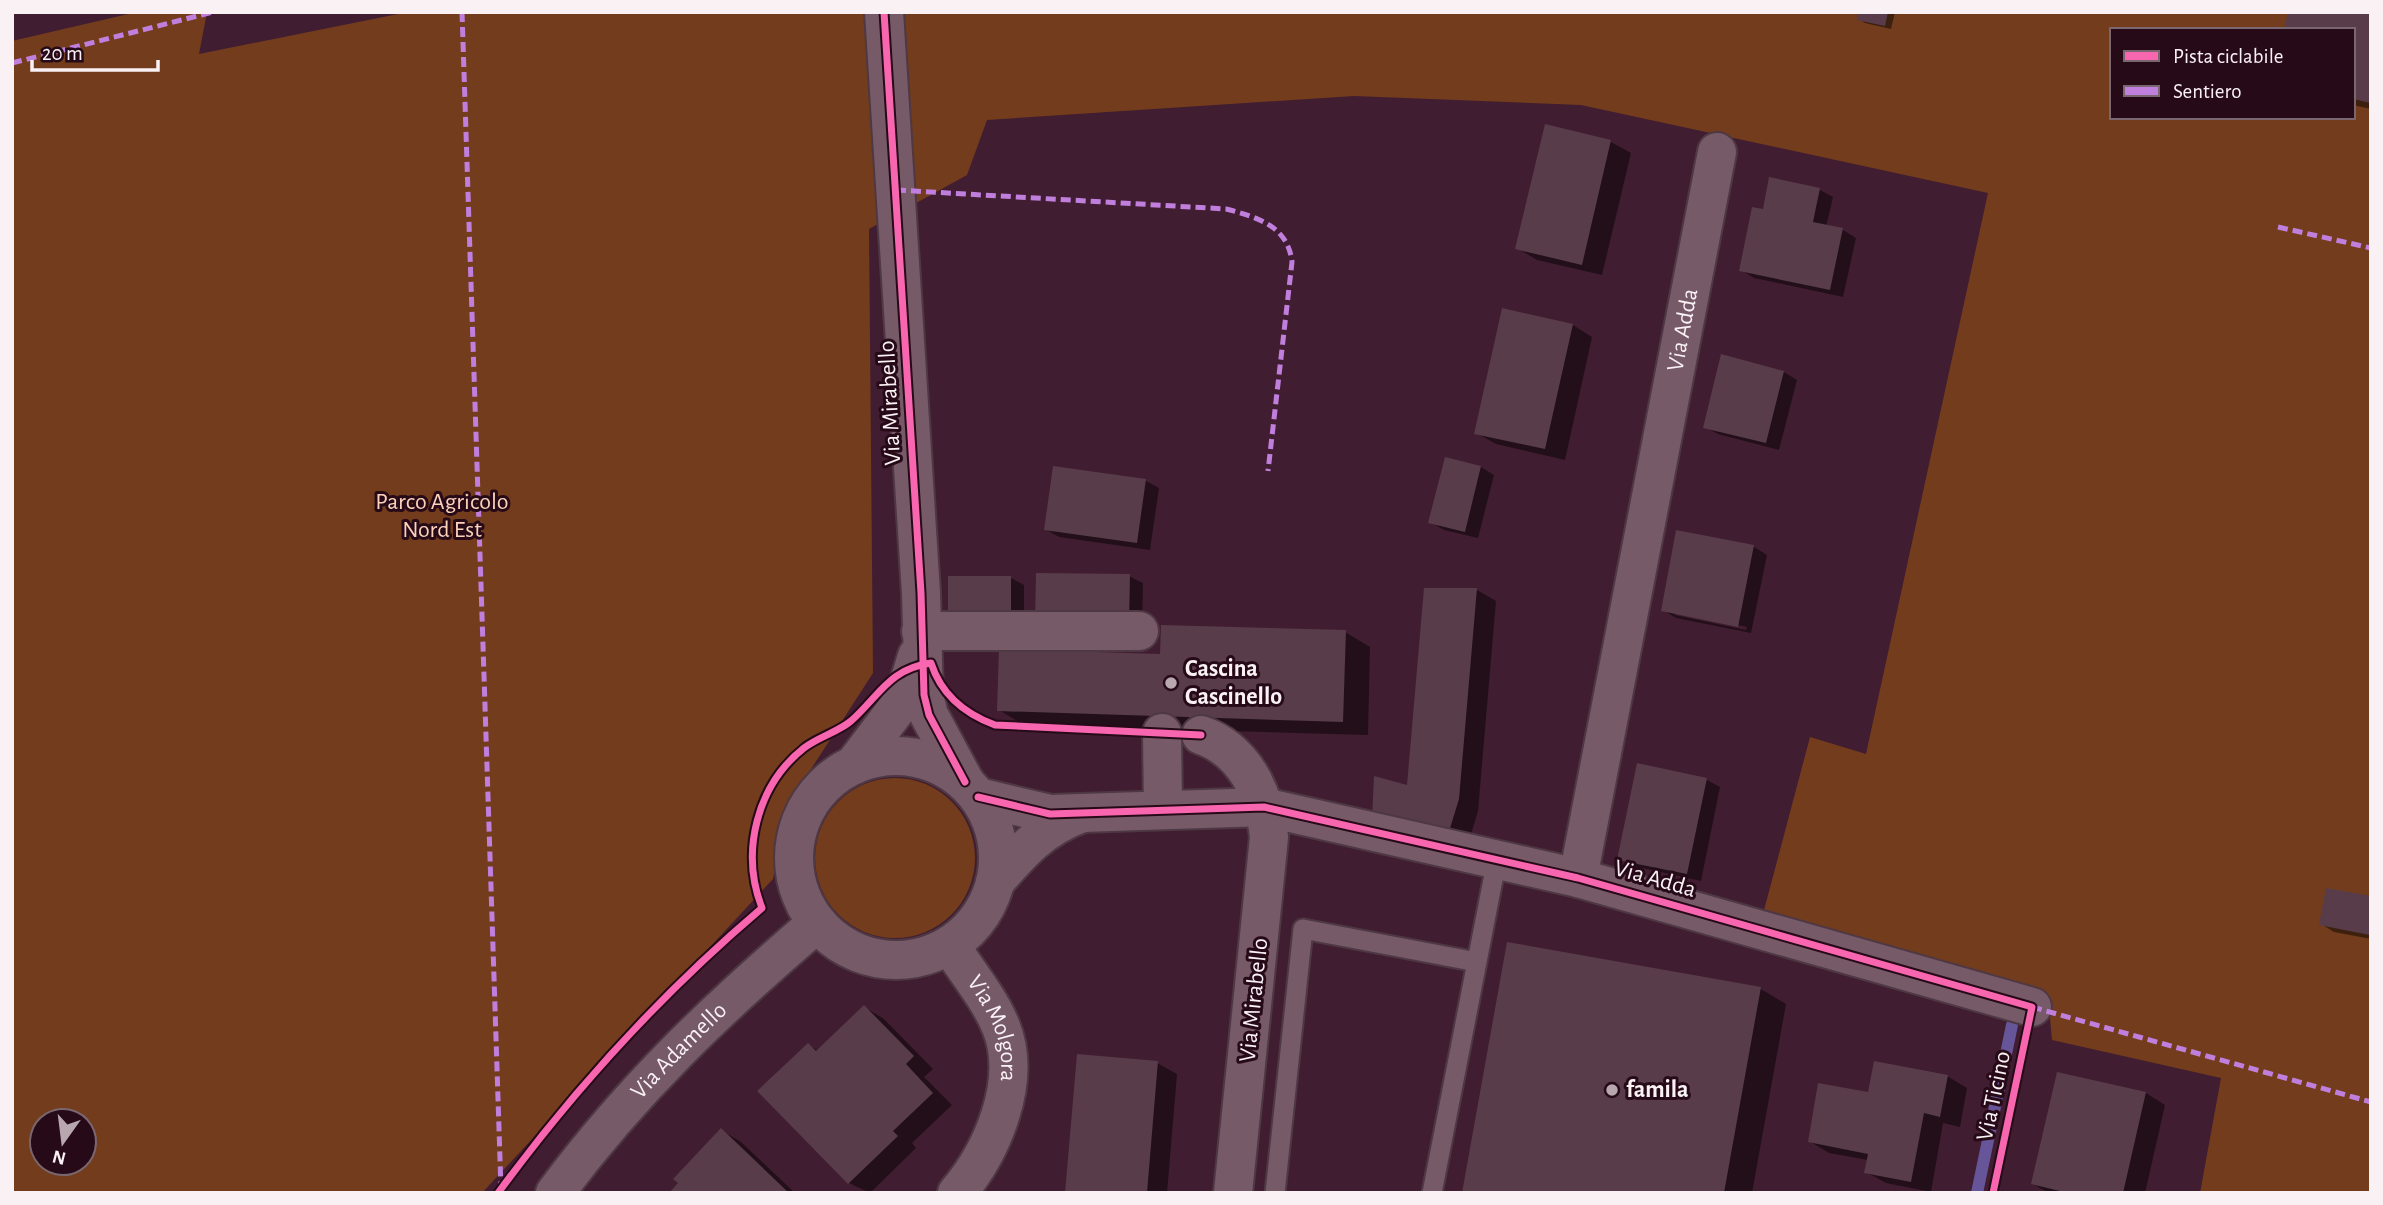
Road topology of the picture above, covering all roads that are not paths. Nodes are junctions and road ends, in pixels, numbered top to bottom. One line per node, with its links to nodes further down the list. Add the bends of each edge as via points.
1 (884, 12): 4 (street, Via Mirabello)
2 (1717, 152): 13 (street, Via Adda)
3 (1139, 631): 4 (street)
4 (920, 637): 7 (street, Via Mirabello, via 904,699); 8 (street, Via Mirabello, via 929,715)
5 (1162, 733): 10 (street)
6 (1201, 735): 9 (street, Via Mirabello, via 1226,746 1245,767)
7 (853, 765): 8 (street, via 907,756 934,763); 15 (street, via 815,795 794,840 798,889)
8 (971, 790): 11 (street, via 1050,814); 14 (street, via 995,833)
9 (1264, 807): 10 (street); 12 (street, Via Adda); 21 (street, Via Mirabello, via 1269,855)
10 (1163, 809): 11 (street)
11 (1085, 811): 14 (street, via 1033,839)
12 (1497, 859): 13 (street, Via Adda); 17 (lane)
13 (1578, 878): 18 (street, Via Adda)
14 (995, 882): 16 (street, via 978,918)
15 (817, 923): 16 (street, via 847,948 884,959 914,959); 19 (street, Via Adamello, via 691,1035)
16 (950, 945): 20 (street, Via Molgora, via 1000,1025 1008,1059 1004,1098 992,1137)
17 (1477, 962): 22 (lane, via 1303,929); 23 (lane)
18 (2032, 1007)
19 (555, 1193)
20 (957, 1193)
21 (1233, 1193)
22 (1275, 1193)
23 (1432, 1193)

